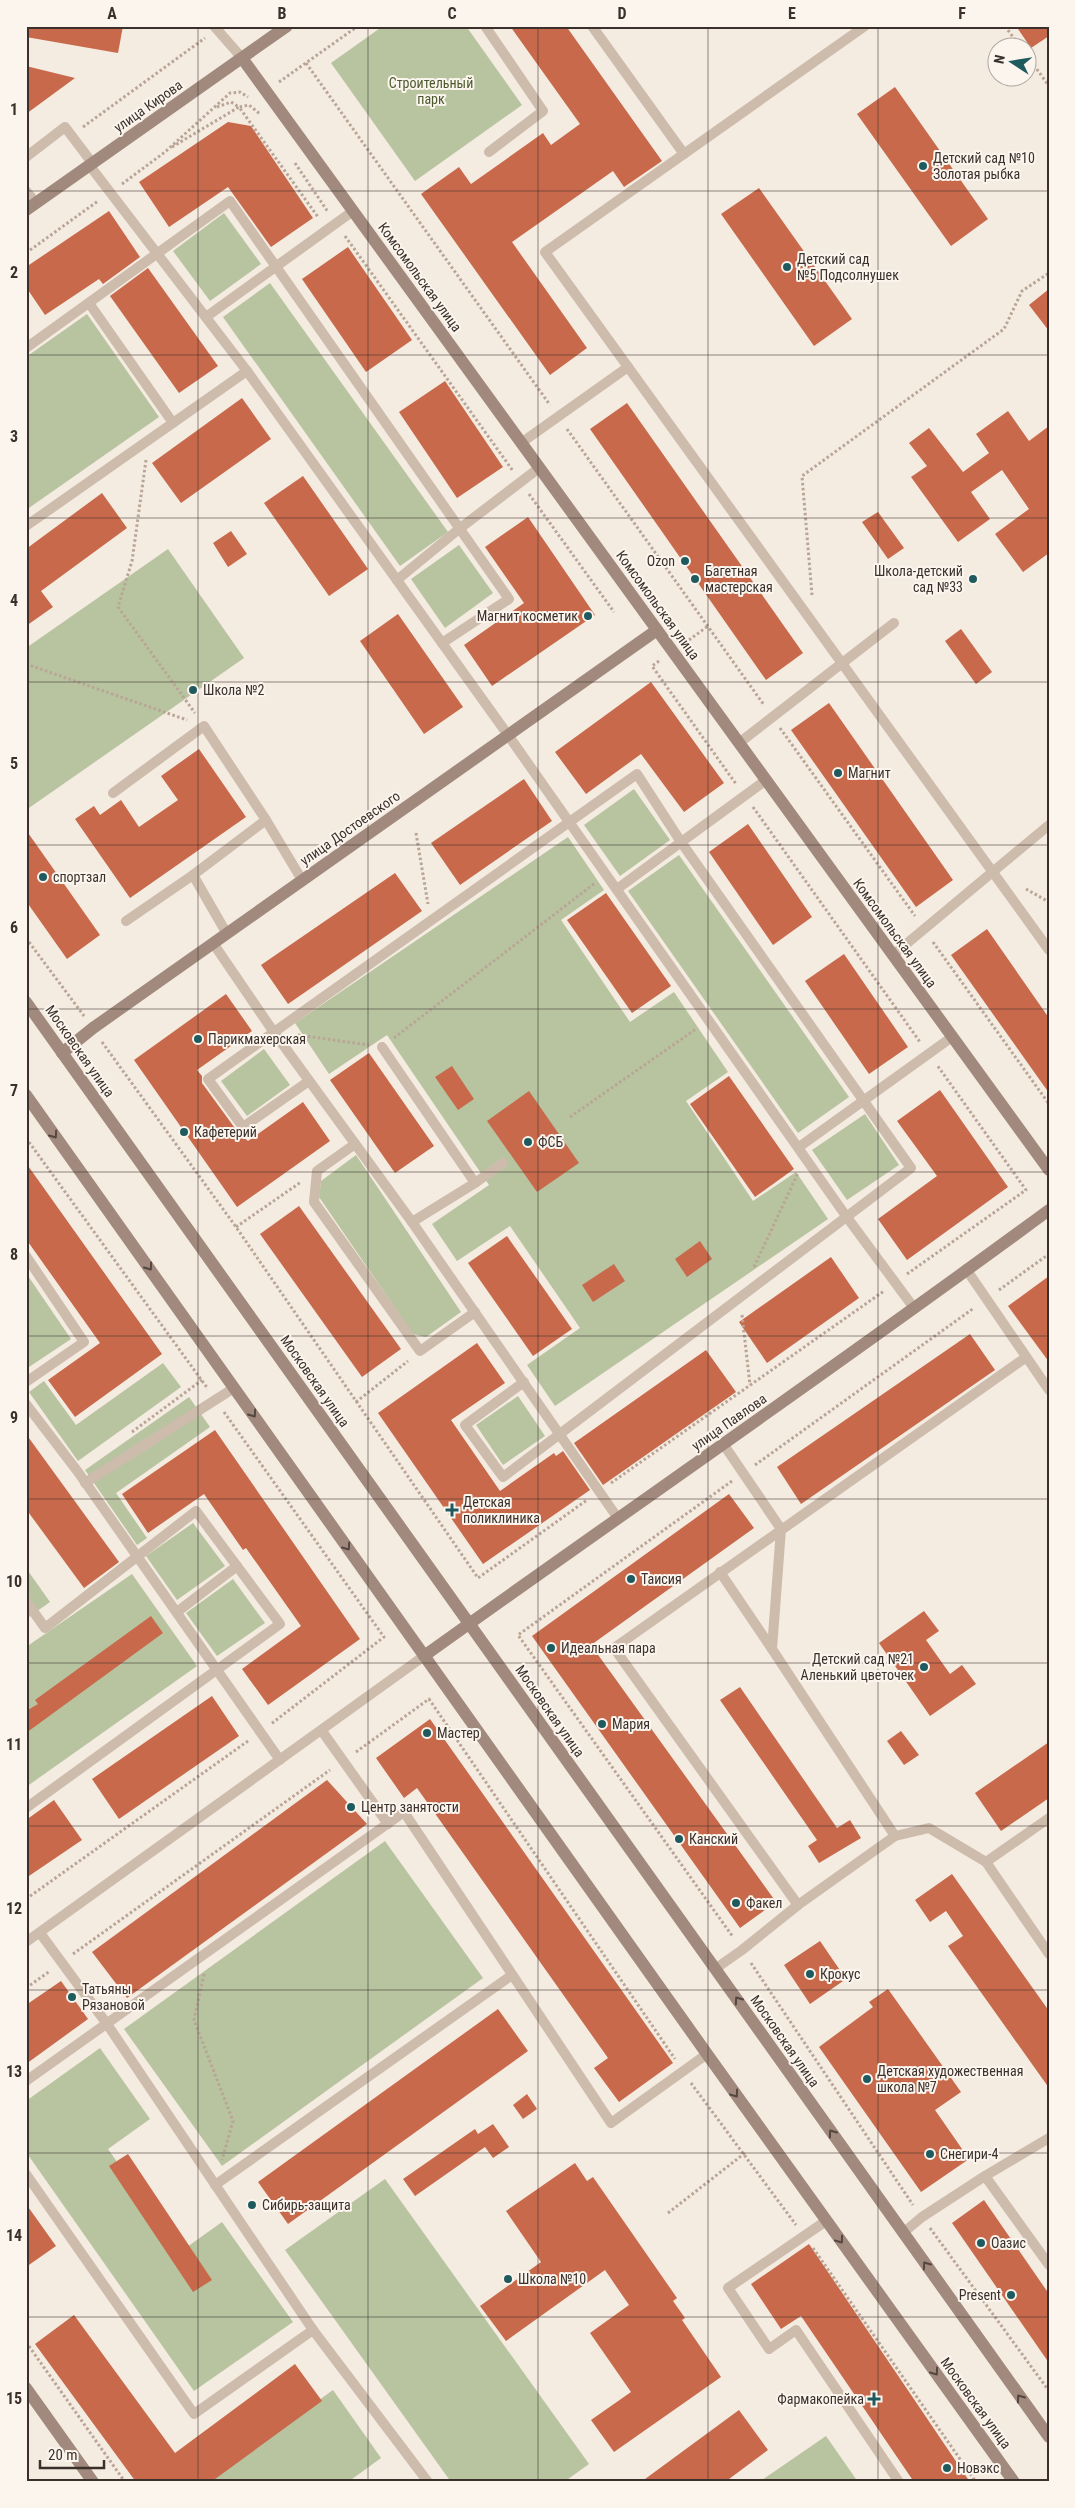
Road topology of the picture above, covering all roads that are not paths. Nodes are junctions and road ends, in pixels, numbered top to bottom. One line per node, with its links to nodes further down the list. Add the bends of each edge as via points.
1 (287, 26): 6 (main road, улица Кирова)
2 (484, 26): 7 (lane, via 543,111)
3 (592, 26): 8 (lane)
4 (865, 26): 8 (lane)
5 (216, 28): 6 (lane)
6 (242, 58): 10 (main road, улица Кирова); 13 (main road, Комсомольская улица)
7 (488, 152)
8 (684, 154): 19 (lane, via 545,252)
9 (26, 157): 10 (lane, via 65,127)
10 (91, 165): 12 (main road, улица Кирова); 14 (lane)
11 (26, 191): 12 (lane)
12 (31, 207)
13 (353, 211): 15 (lane); 22 (main road, Комсомольская улица)
14 (157, 254): 15 (lane, via 230,201); 16 (lane); 17 (lane)
15 (276, 266): 17 (lane); 25 (lane)
16 (89, 303): 18 (lane); 21 (lane)
17 (206, 318): 20 (lane)
18 (26, 348)
19 (628, 367): 22 (lane); 30 (lane)
20 (247, 371): 21 (lane); 26 (lane)
21 (173, 423): 24 (lane)
22 (521, 442): 23 (main road, Комсомольская улица)
23 (539, 468): 25 (lane); 28 (main road, Комсомольская улица)
24 (26, 526)
25 (459, 529): 26 (lane); 29 (lane, via 508,599)
26 (397, 580): 29 (lane)
27 (894, 623): 30 (lane)
28 (657, 630): 31 (main road, улица Достоевского); 32 (main road, Комсомольская улица)
29 (442, 643): 31 (lane)
30 (842, 663): 32 (lane); 39 (lane)
31 (508, 735): 36 (lane); 41 (main road, улица Достоевского)
32 (739, 743): 33 (main road, Комсомольская улица)
33 (766, 780): 38 (lane); 47 (main road, Комсомольская улица)
34 (113, 793): 35 (lane, via 204,726)
35 (266, 820): 40 (lane); 41 (lane)
36 (570, 823): 38 (lane, via 637,774); 42 (lane); 49 (lane)
37 (1049, 826): 39 (lane)
38 (681, 842): 42 (lane); 55 (lane)
39 (992, 871): 46 (lane); 47 (lane)
40 (193, 875): 43 (lane); 44 (lane)
41 (302, 880): 44 (main road, улица Достоевского)
42 (617, 889): 57 (lane)
43 (126, 921)
44 (227, 934): 45 (main road, улица Достоевского)
45 (213, 943): 49 (lane); 52 (main road, улица Достоевского, via 92,1028)
46 (1049, 950)
47 (893, 956): 50 (main road, Комсомольская улица)
48 (26, 1002): 52 (main road, Московская улица)
49 (273, 1031): 53 (lane); 53 (lane, via 208,1079 243,1127)
50 (952, 1037): 55 (lane); 59 (main road, Комсомольская улица)
51 (382, 1047): 60 (lane)
52 (62, 1053): 84 (main road, Московская улица)
53 (309, 1080): 56 (lane)
54 (26, 1095): 71 (main road, Московская улица, one-way to 71)
55 (863, 1100): 57 (lane); 62 (lane, via 910,1168)
56 (355, 1144): 63 (lane); 67 (lane, via 317,1171 314,1202 420,1351)
57 (799, 1147): 62 (lane)
58 (503, 1163): 60 (lane)
59 (1049, 1170)
60 (474, 1182): 63 (lane)
61 (1049, 1210): 65 (main road, улица Павлова)
62 (846, 1216): 66 (lane); 74 (lane)
63 (412, 1222): 67 (lane)
64 (26, 1256): 69 (lane, via 84,1342)
65 (966, 1270): 66 (main road, улица Павлова); 68 (lane)
66 (914, 1308): 75 (main road, улица Павлова)
67 (475, 1312): 70 (lane)
68 (1025, 1358): 72 (lane); 78 (lane)
69 (26, 1382)
70 (524, 1382): 74 (lane); 74 (lane, via 466,1425 503,1477)
71 (234, 1388): 76 (lane); 86 (main road, Московская улица, one-way to 86)
72 (1049, 1390)
73 (26, 1404): 76 (lane)
74 (560, 1433): 77 (lane)
75 (724, 1445): 77 (main road, улица Павлова); 78 (lane)
76 (86, 1484): 79 (lane)
77 (617, 1518): 84 (main road, улица Павлова)
78 (781, 1529): 81 (lane); 85 (lane)
79 (137, 1556): 80 (lane, via 196,1512); 82 (lane, via 45,1628); 83 (lane)
80 (237, 1566): 83 (lane); 87 (lane, via 280,1624)
81 (720, 1572): 85 (lane); 95 (lane, via 614,1648)
82 (26, 1601)
83 (176, 1612): 87 (lane)
84 (469, 1624): 86 (main road, улица Павлова); 99 (main road, Московская улица)
85 (772, 1650): 93 (lane)
86 (424, 1656): 89 (lane); 102 (main road, Московская улица)
87 (218, 1670): 89 (lane); 90 (lane)
88 (322, 1731): 92 (lane)
89 (280, 1760): 97 (lane)
90 (26, 1808)
91 (1049, 1818): 94 (lane)
92 (388, 1824): 100 (lane, via 404,1812); 101 (lane)
93 (896, 1836): 94 (lane, via 930,1828); 95 (lane)
94 (986, 1862): 98 (lane)
95 (798, 1905): 99 (lane)
96 (40, 1933): 101 (lane)
97 (26, 1942)
98 (1049, 1954)
99 (715, 1968): 109 (main road, Московская улица, one-way to 99)
100 (512, 1976): 102 (lane, via 610,2124); 107 (lane)
101 (107, 2024): 103 (lane); 107 (lane)
102 (707, 2054): 108 (main road, Московская улица, one-way to 108)
103 (26, 2081)
104 (1049, 2138): 106 (lane)
105 (26, 2174): 111 (lane, via 194,2414)
106 (985, 2176): 109 (lane); 110 (lane)
107 (215, 2185): 111 (lane)
108 (826, 2221): 116 (lane, via 728,2288 769,2349 796,2330); 117 (main road, Московская улица, one-way to 117)
109 (903, 2233): 113 (main road, Московская улица, one-way to 109)
110 (1049, 2265)
111 (313, 2330): 115 (lane)
112 (26, 2388): 114 (main road)
113 (1049, 2437)
114 (93, 2482)
115 (428, 2482)
116 (899, 2482)
117 (1014, 2482)

